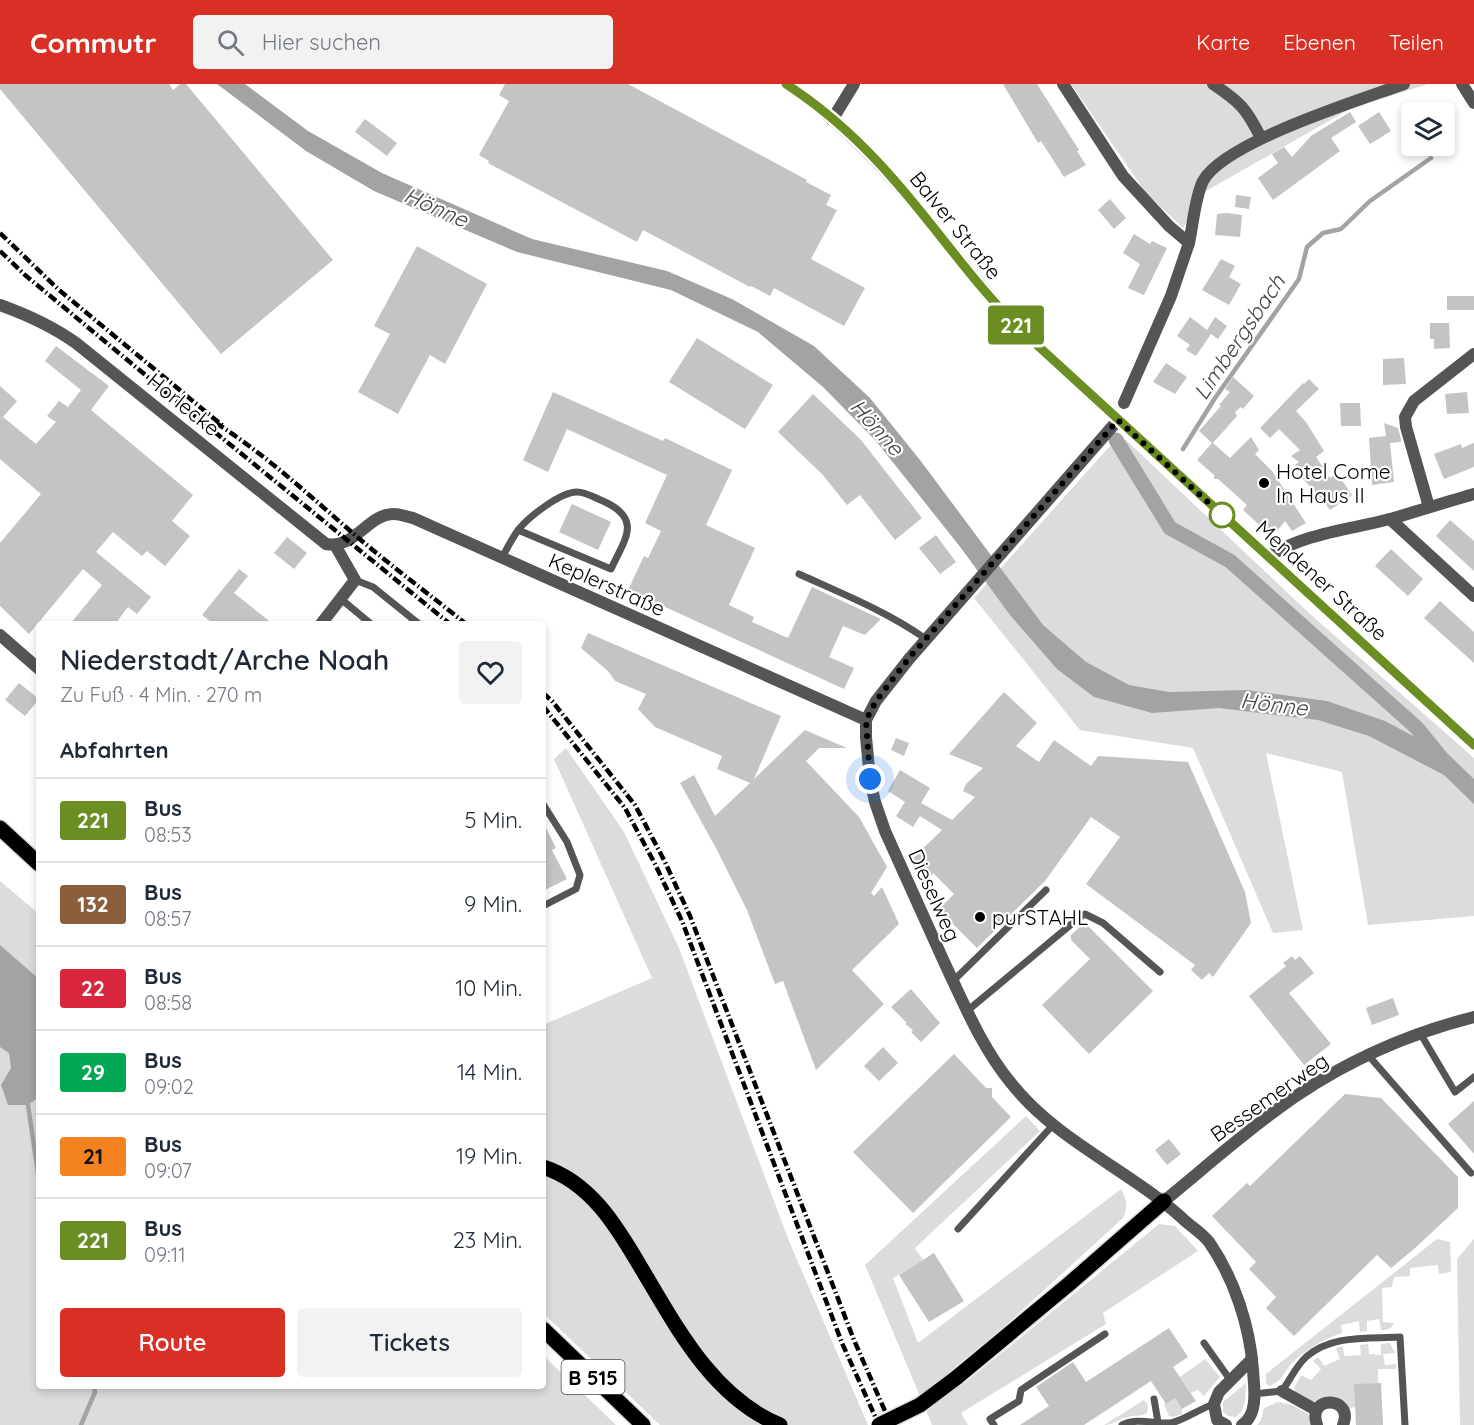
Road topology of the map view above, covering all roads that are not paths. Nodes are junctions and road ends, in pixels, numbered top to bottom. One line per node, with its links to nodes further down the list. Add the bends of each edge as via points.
1 (786, 84): 8 (street, Balver Straße)
2 (854, 84): 8 (street)
3 (1063, 84): 10 (street, via 1123,176)
4 (1213, 84): 9 (street, via 1246,110)
5 (1404, 84): 9 (street)
6 (1462, 84): 7 (street)
7 (1474, 103)
8 (832, 120): 14 (street, Balver Straße, via 895,180 1012,322)
9 (1261, 138): 10 (street, via 1234,153 1204,179)
10 (1189, 243): 13 (street, via 1171,296)
11 (0, 305): 19 (street, Horlecke, via 36,319 76,343 326,544)
12 (1474, 354): 16 (street, via 1414,401 1405,417)
13 (1124, 403)
14 (1118, 420): 20 (street, Mendener Straße); 30 (street)
15 (1474, 495): 16 (street)
16 (1429, 507): 17 (street)
17 (1390, 519): 20 (street, via 1302,540); 24 (street)
18 (518, 530): 18 (lane, via 549,504 577,492 618,508 628,525 611,569); 21 (lane)
19 (335, 545): 21 (street, Keplerstraße, via 393,514 413,518); 23 (street)
20 (1268, 557): 33 (street, Mendener Straße)
21 (502, 558): 32 (street, Keplerstraße)
22 (799, 574): 30 (lane, via 872,606)
23 (355, 580): 25 (street); 28 (lane, via 373,587)
24 (1474, 596)
25 (341, 599): 26 (street); 27 (lane)
26 (323, 621)
27 (367, 621)
28 (414, 621)
29 (0, 635): 31 (street)
30 (926, 639): 32 (street, via 893,676)
31 (36, 666)
32 (866, 720): 40 (street, Dieselweg, via 875,802)
33 (1474, 745)
34 (546, 809): 38 (lane, via 567,842 580,875 576,889)
35 (0, 828): 36 (main road)
36 (36, 861)
37 (1046, 890): 40 (lane)
38 (546, 904)
39 (1160, 972): 41 (lane, via 1103,923 1085,915)
40 (953, 981): 41 (street, Dieselweg)
41 (967, 1011): 46 (street, Dieselweg, via 1010,1083)
42 (1474, 1017): 43 (street, Bessemerweg)
43 (1420, 1033): 44 (street, Bessemerweg); 45 (lane, via 1455,1092)
44 (1368, 1055): 48 (lane); 49 (street, Bessemerweg, via 1294,1097)
45 (1474, 1077)
46 (1053, 1125): 49 (street, Dieselweg); 50 (lane)
47 (546, 1168): 63 (main road, via 577,1183 593,1197 712,1376 744,1405)
48 (1471, 1173)
49 (1164, 1201): 54 (street, Dieselweg, via 1208,1241 1235,1289); 64 (main road, bridge, via 956,1378 920,1404)
50 (957, 1229)
51 (546, 1332): 62 (main road, B 515)
52 (1105, 1334): 65 (lane, via 1021,1390 1019,1401 990,1419)
53 (1204, 1343): 55 (lane)
54 (1252, 1359): 55 (street); 57 (street, Dieselweg)
55 (1231, 1381): 59 (street, via 1219,1392)
56 (1282, 1391): 57 (lane); 60 (street); 71 (lane, via 1306,1357 1331,1343 1400,1337)
57 (1254, 1394): 68 (street, Dieselweg, via 1251,1415)
58 (1154, 1399): 61 (lane)
59 (1214, 1404): 61 (lane, via 1178,1421); 67 (street, via 1217,1420)
60 (1316, 1410): 69 (street); 70 (street, via 1325,1403 1337,1404 1345,1413)
61 (1154, 1423): 66 (lane)
62 (643, 1425)
63 (779, 1425)
64 (879, 1425)
65 (994, 1425)
66 (1122, 1425)
67 (1226, 1425)
68 (1242, 1425)
69 (1317, 1425)
70 (1343, 1425)
71 (1405, 1425)

